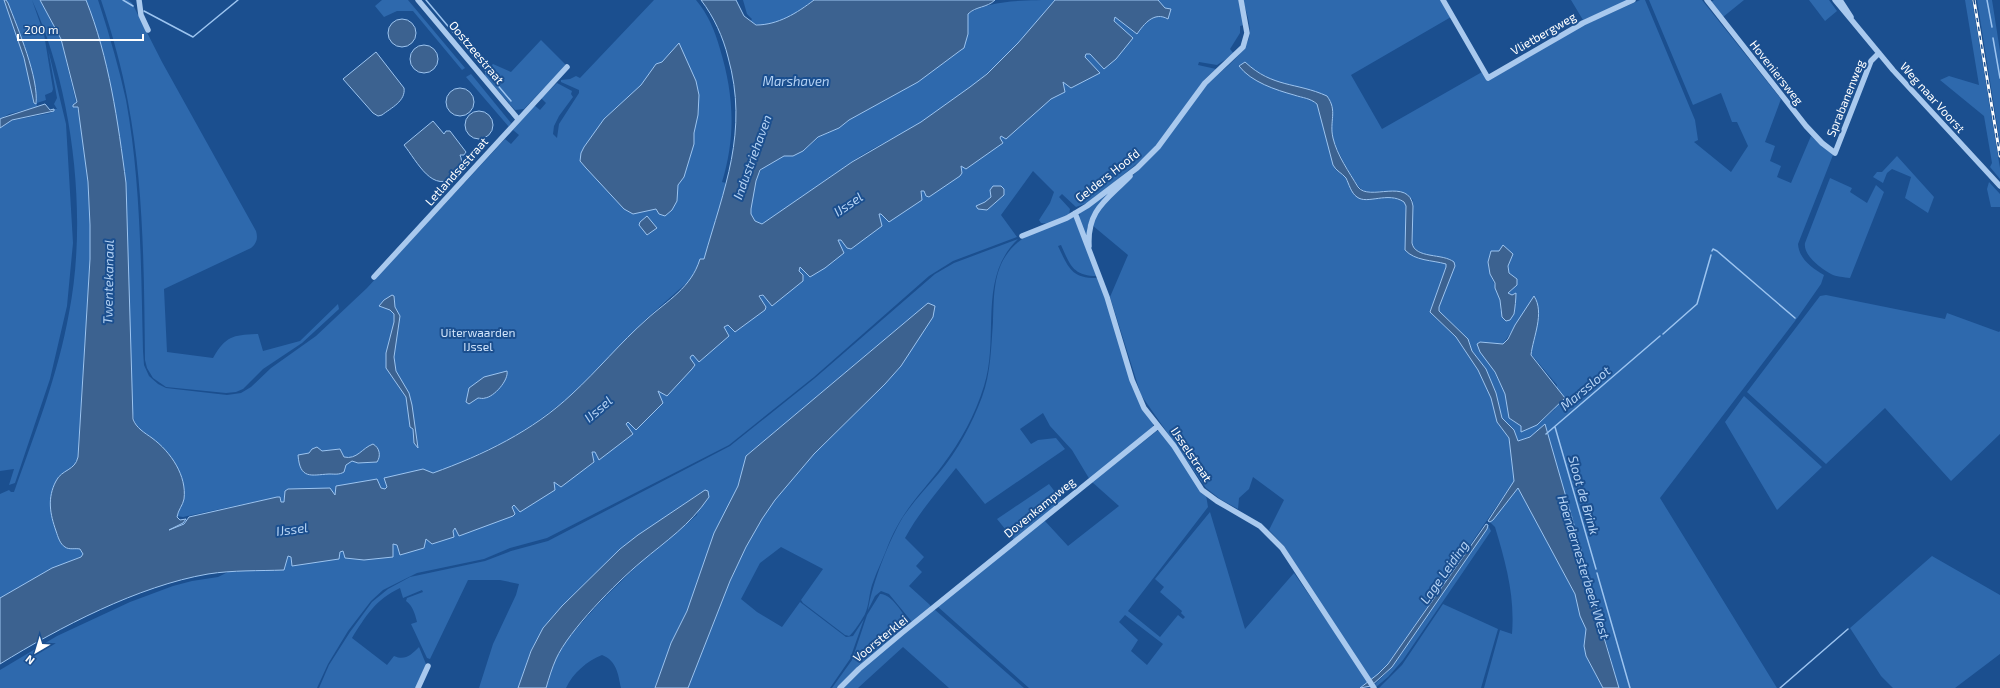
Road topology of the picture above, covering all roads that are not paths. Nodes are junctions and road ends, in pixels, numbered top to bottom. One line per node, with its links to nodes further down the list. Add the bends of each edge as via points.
1 (139, 0): 10 (street, via 141,15)
2 (418, 0): 13 (street, Oostzeestraat)
3 (1241, 0): 15 (street, Gelders Hoofd, via 1246,23 1246,40 1235,56 1205,83 1158,147)
4 (1443, 0): 5 (street, Vlietbergweg, via 1488,78 1583,23)
5 (1632, 0)
6 (1706, 0): 14 (street, Hoveniersweg, via 1806,126)
7 (1835, 0): 9 (street, Weg naar Voorst)
8 (1840, 0): 9 (street, Weg naar Voorst)
9 (1852, 19): 11 (street, Weg naar Voorst)
10 (148, 30)
11 (1879, 54): 14 (street, Sprabanenweg, via 1871,61); 16 (street, Weg naar Voorst)
12 (568, 66): 13 (street, Letlandsestraat)
13 (518, 119): 20 (street, Letlandsestraat)
14 (1835, 153)
15 (1137, 168): 17 (street, Gelders Hoofd); 19 (street, IJsselstraat, via 1093,215 1088,234)
16 (2000, 186)
17 (1075, 213): 18 (street, Gelders Hoofd); 19 (street, IJsselstraat)
18 (1022, 236)
19 (1089, 253): 21 (street, IJsselstraat, via 1107,297 1139,398)
20 (374, 277)
21 (1158, 426): 22 (street, Dovenkampweg); 26 (street, IJsselstraat, via 1202,490 1260,526 1282,548)
22 (935, 607): 25 (street, Voorsterklei, via 859,669)
23 (428, 666): 24 (street)
24 (418, 688)
25 (840, 688)
26 (1374, 688)

